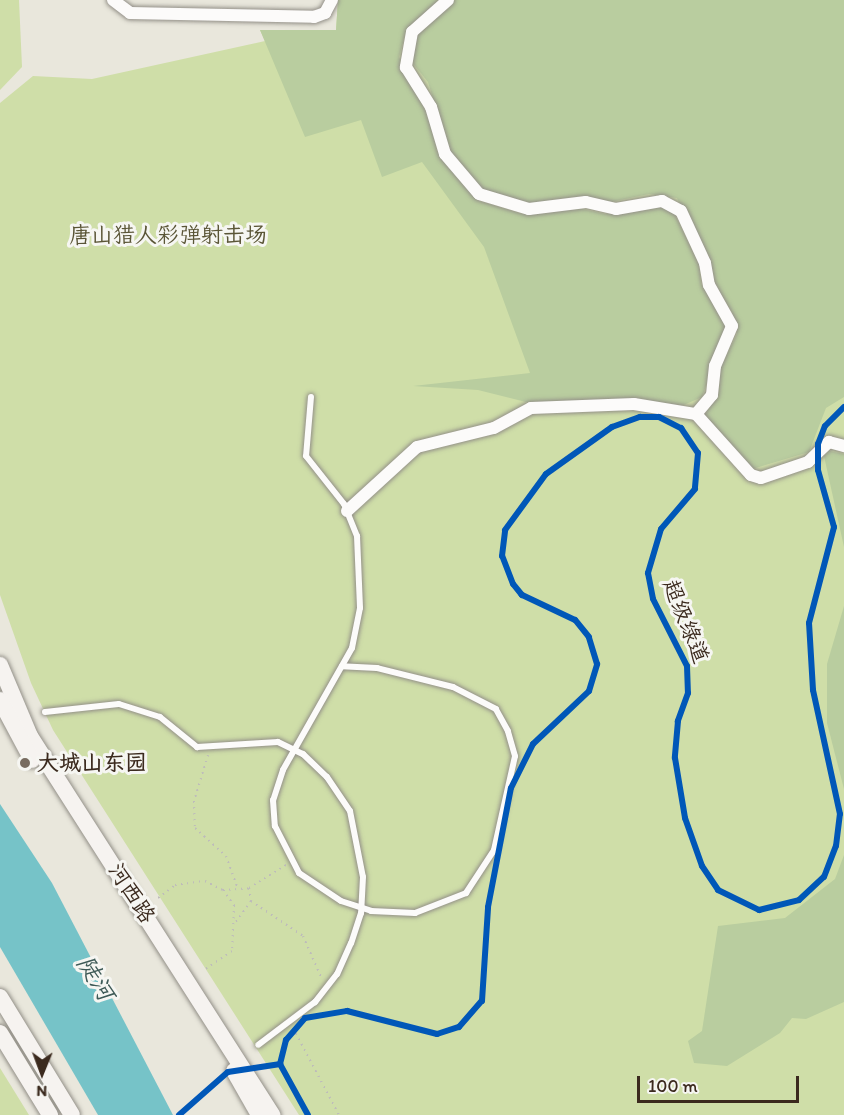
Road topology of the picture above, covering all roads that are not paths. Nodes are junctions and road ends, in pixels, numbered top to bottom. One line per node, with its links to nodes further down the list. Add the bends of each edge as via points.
1 (113, 0): 2 (street, via 130,13 314,18 325,13)
2 (332, 0)
3 (448, 0): 5 (street, via 412,32 406,68 431,107 445,154 479,194 529,209 586,202 616,209 662,201 681,211 705,263 709,285 732,326 715,366 712,394)
4 (311, 397): 7 (lane, via 306,456)
5 (696, 414): 6 (street, via 751,475 761,478 808,462 829,442); 7 (street, via 634,404 531,408 494,428 417,447)
6 (844, 446)
7 (346, 511): 9 (lane, via 362,566 360,608)
8 (0, 666): 18 (street, 河西路, via 30,735)
9 (342, 666): 9 (lane, via 431,681 496,709 515,756 494,850 466,894 415,913 371,911 318,889 291,862 275,826 273,800 304,728)
10 (0, 700): 17 (street, 河西路, via 15,733)
11 (45, 712): 14 (lane, via 93,703 141,708 160,717 183,740 208,746 278,742 303,754 327,777 350,811 363,877 361,913 337,974 324,991)
12 (0, 997): 16 (street)
13 (0, 1033): 15 (street)
14 (258, 1045)
15 (50, 1115)
16 (72, 1115)
17 (259, 1115)
18 (272, 1115)

